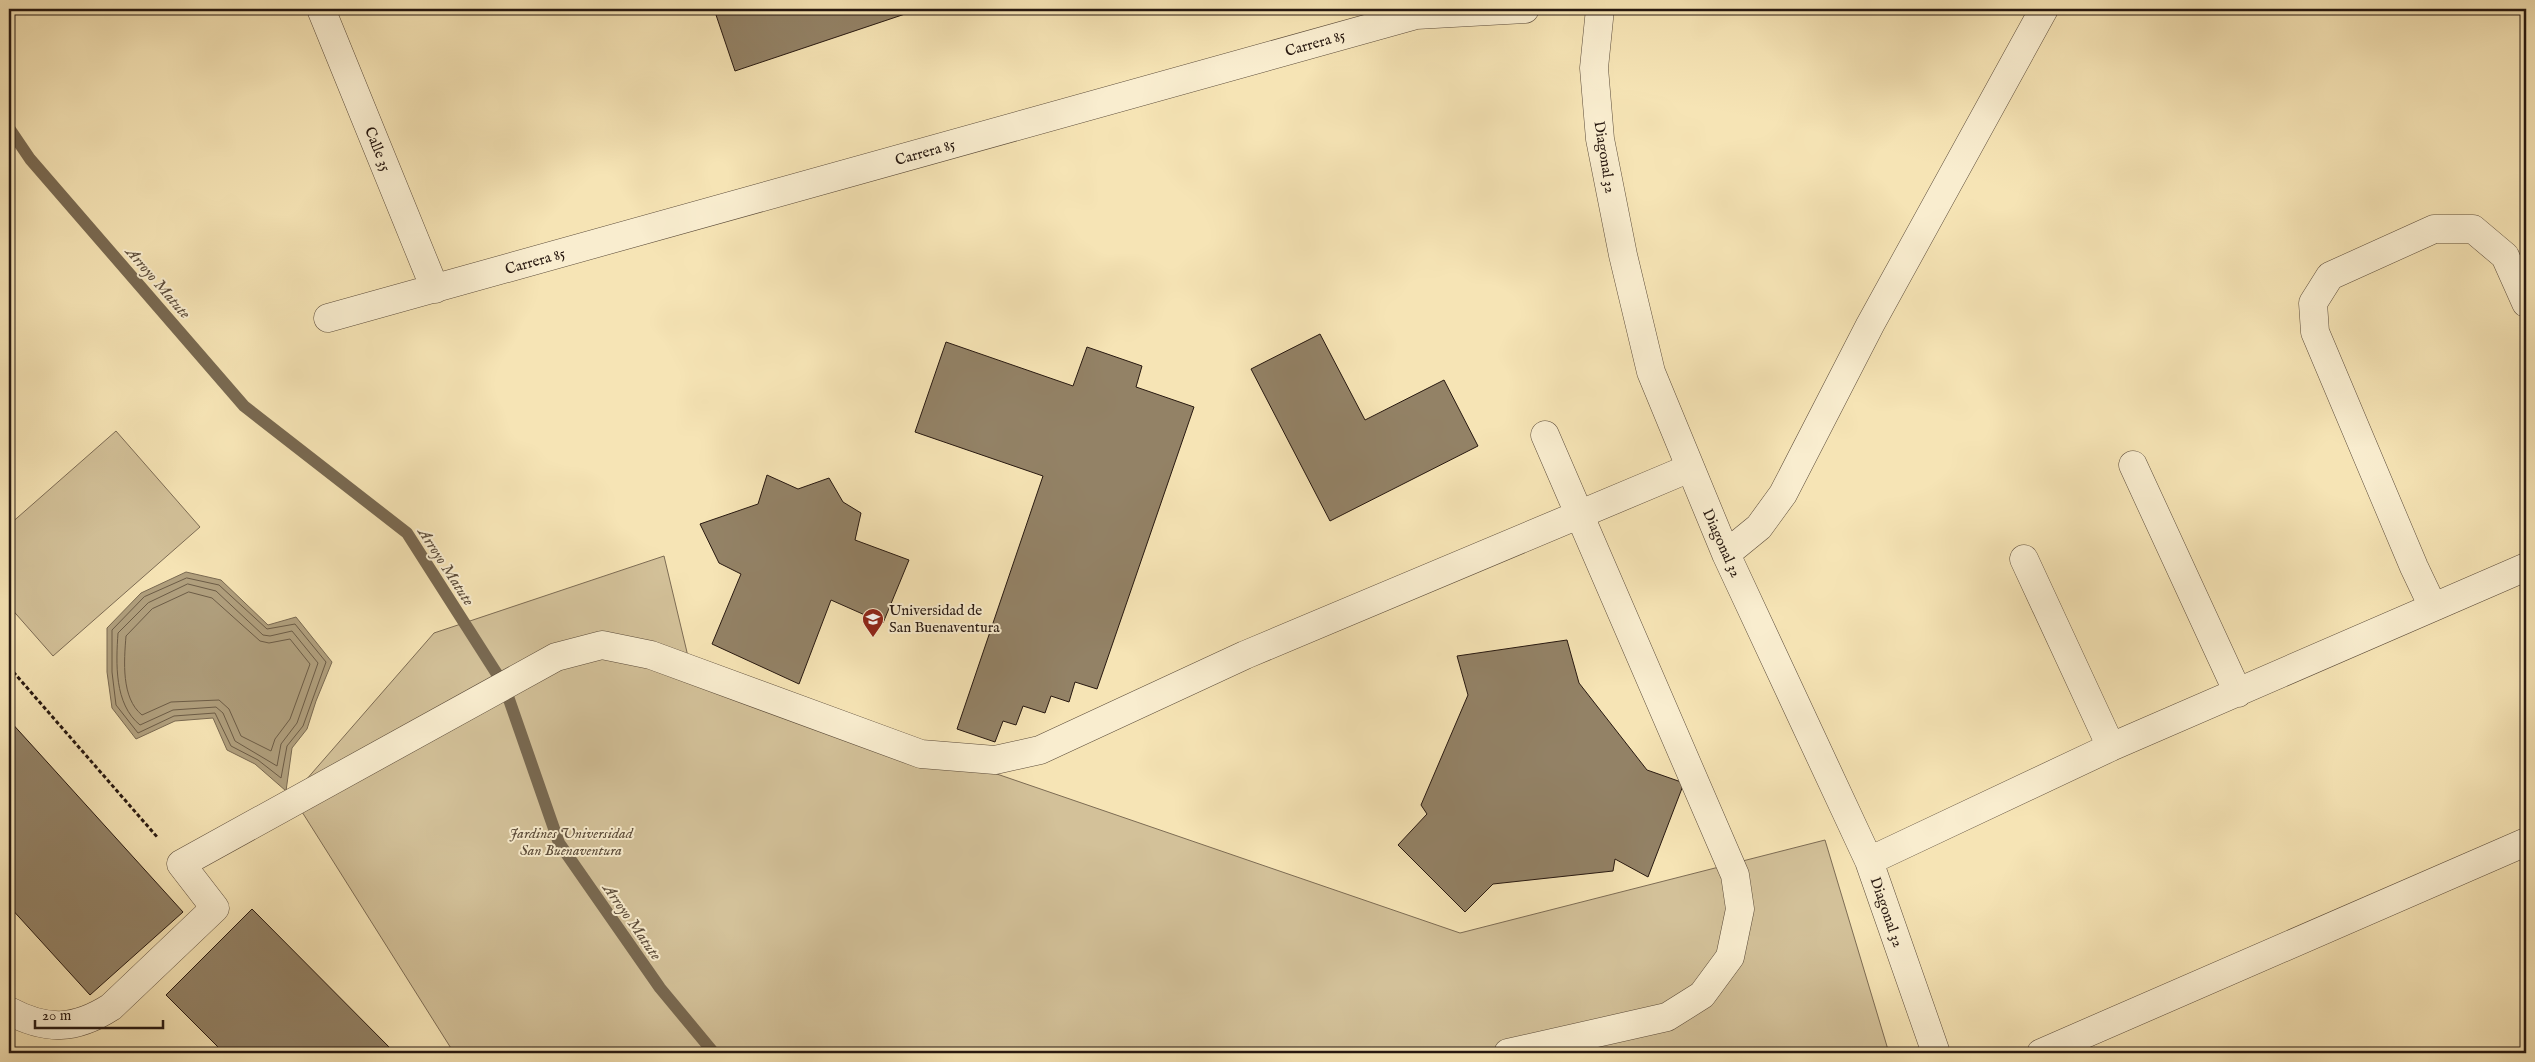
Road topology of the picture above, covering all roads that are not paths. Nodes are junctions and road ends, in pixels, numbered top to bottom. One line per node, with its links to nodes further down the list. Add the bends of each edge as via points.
1 (321, 9): 5 (street, Calle 35)
2 (1525, 9): 5 (street, Carrera 85, via 1416,15)
3 (1600, 9): 10 (street, Diagonal 32, via 1594,68 1602,149 1651,372)
4 (2044, 9): 12 (street, via 1870,325 1783,494 1759,528)
5 (435, 289): 7 (street, Carrera 85)
6 (2526, 303): 15 (street, via 2505,256 2473,229 2434,229 2330,276 2313,303 2315,332)
7 (328, 318)
8 (1545, 435): 11 (street)
9 (2133, 465): 16 (street)
10 (1690, 468): 11 (street); 12 (street, Diagonal 32)
11 (1580, 515): 20 (street, via 1245,655 1040,750 995,760 921,754 651,655 602,645 556,657 181,864 215,908 111,1007 92,1019 57,1026 29,1022); 21 (street, via 1735,875 1740,909 1730,957 1702,995 1667,1017)
12 (1726, 554): 19 (street, Diagonal 32)
13 (2024, 559): 17 (street)
14 (2526, 566): 15 (street)
15 (2433, 608): 16 (street)
16 (2238, 693): 17 (street)
17 (2111, 746): 19 (street)
18 (2526, 842): 23 (street)
19 (1869, 861): 22 (street, Diagonal 32)
20 (9, 1011)
21 (1508, 1053)
22 (1936, 1053)
23 (2042, 1053)

